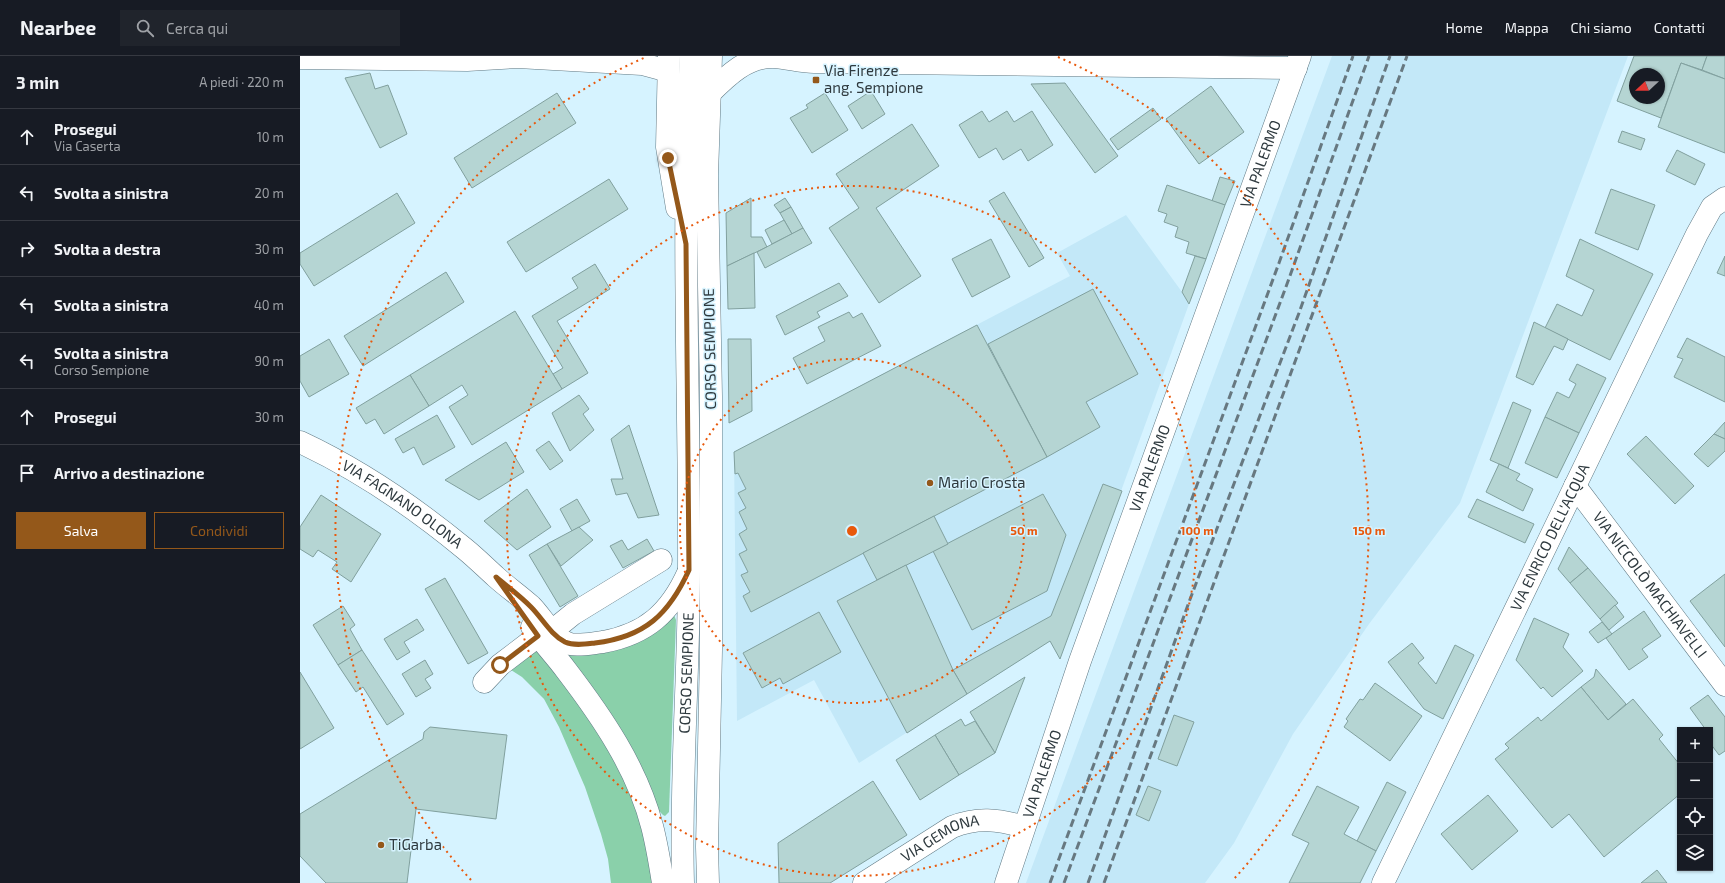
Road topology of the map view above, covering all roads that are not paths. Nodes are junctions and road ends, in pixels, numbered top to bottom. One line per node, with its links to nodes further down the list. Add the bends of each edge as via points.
1 (691, 56): 11 (street, CORSO SEMPIONE)
2 (711, 56): 9 (street, CORSO SEMPIONE)
3 (516, 57): 6 (street); 8 (street, via 642,64)
4 (774, 57): 7 (street, via 798,62); 9 (street, via 754,61 734,71)
5 (300, 58): 6 (street)
6 (468, 58)
7 (1298, 62): 19 (street, VIA PALERMO, via 1082,654)
8 (669, 63): 11 (street, via 667,147)
9 (709, 94): 22 (street, CORSO SEMPIONE, via 707,175 711,396 711,650)
10 (1725, 198): 13 (street, VIA ENRICO DELL'ACQUA, via 1712,207 1705,220)
11 (686, 244): 15 (street, CORSO SEMPIONE)
12 (300, 442): 16 (street, VIA FAGNANO OLONA, via 366,477 403,501 458,543 496,577)
13 (1575, 486): 18 (street, VIA NICCOLÒ MACHIAVELLI); 25 (street, VIA ENRICO DELL'ACQUA)
14 (661, 560): 16 (street)
15 (689, 570): 16 (street, via 669,607 653,622 632,633 607,641 576,644); 21 (street, CORSO SEMPIONE, via 682,824)
16 (545, 634): 17 (street, via 500,665); 20 (street, VIA FAGNANO OLONA, via 608,729 625,760 652,825)
17 (484, 682)
18 (1725, 685)
19 (1024, 827): 23 (street, VIA GEMONA, via 992,819 963,823 952,827); 24 (street, VIA PALERMO)
20 (663, 883)
21 (683, 883)
22 (708, 883)
23 (864, 883)
24 (1006, 883)
25 (1383, 883)

